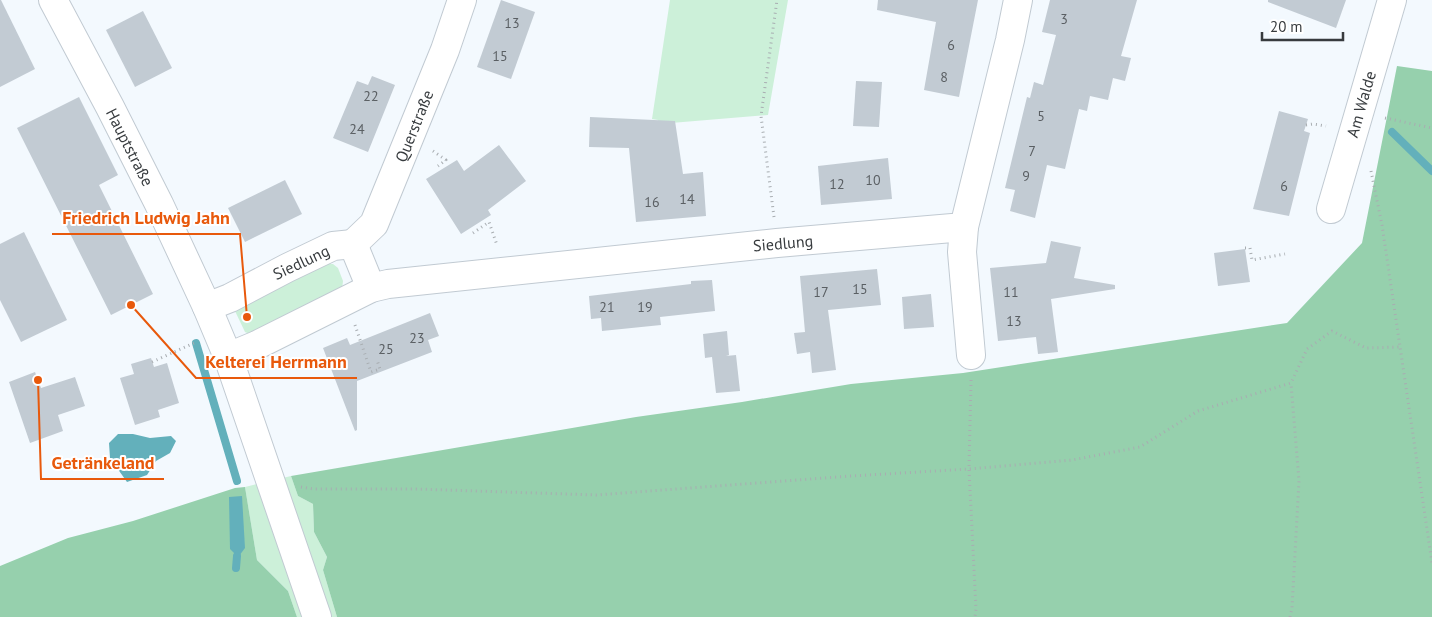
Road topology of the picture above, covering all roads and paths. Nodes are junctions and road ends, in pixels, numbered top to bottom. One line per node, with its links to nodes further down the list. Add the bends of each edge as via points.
1 (53, 0): 20 (street, Hauptstraße, via 159,204)
2 (462, 0): 15 (street, Querstraße, via 374,224)
3 (777, 0): 14 (path, via 761,116)
4 (1018, 0): 12 (street)
5 (1392, 0): 6 (street, Am Walde)
6 (1360, 112): 7 (path); 11 (street, Am Walde)
7 (1432, 128)
8 (432, 150): 9 (path, via 446,160)
9 (438, 166)
10 (1371, 170): 23 (path)
11 (1331, 209)
12 (964, 226): 14 (street, Siedlung); 24 (street, via 962,252)
13 (473, 233): 17 (path, via 490,222)
14 (777, 243): 19 (street, Siedlung)
15 (353, 244): 19 (street); 20 (street, Siedlung, via 333,246)
16 (1245, 248): 18 (path, via 1250,248 1252,260)
17 (500, 253)
18 (1285, 254)
19 (371, 288): 25 (street, Siedlung)
20 (207, 308): 25 (street, Hauptstraße)
21 (354, 323): 26 (path, via 372,372 380,368)
22 (192, 344): 27 (path)
23 (1400, 347): 28 (path, via 1366,348 1332,331 1307,349); 31 (path)
24 (971, 355): 29 (path)
25 (228, 357): 30 (street, Hauptstraße)
26 (377, 360)
27 (152, 362)
28 (1291, 383): 29 (path, via 1198,411 1140,447 1072,460); 34 (path, via 1299,480)
29 (969, 469): 30 (path, via 596,495 416,489); 33 (path)
30 (287, 490): 32 (street, Hauptstraße)
31 (1432, 563)
32 (317, 617)
33 (975, 617)
34 (1290, 617)

